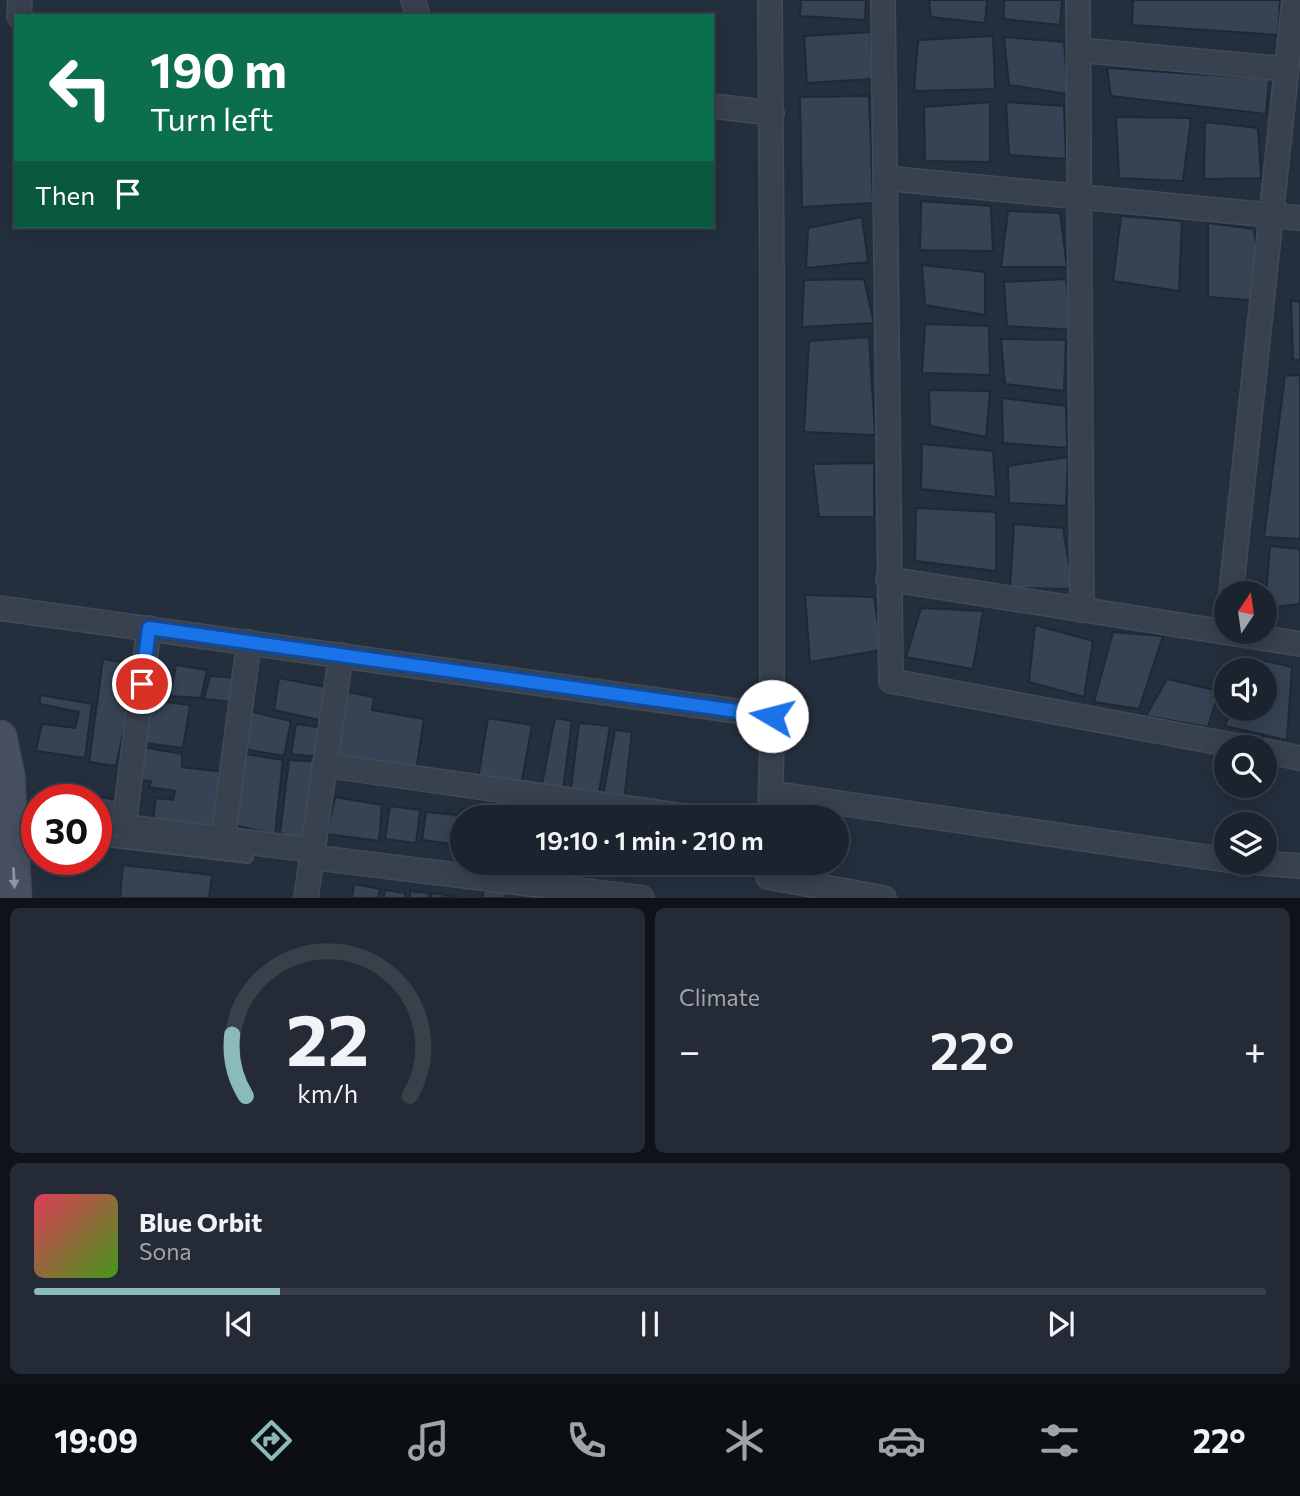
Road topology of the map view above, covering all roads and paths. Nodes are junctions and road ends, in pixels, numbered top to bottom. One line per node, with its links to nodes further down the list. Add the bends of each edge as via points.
1 (770, 0): 8 (street)
2 (883, 0): 9 (street)
3 (1078, 0): 5 (street)
4 (1294, 0): 6 (street)
5 (1079, 50): 6 (street); 10 (street)
6 (1286, 69): 11 (street)
7 (714, 106): 8 (street)
8 (772, 113): 23 (street)
9 (885, 177): 10 (street); 13 (street)
10 (1080, 196): 11 (street); 16 (street)
11 (1270, 215): 12 (street); 14 (street)
12 (1300, 218)
13 (888, 579): 16 (street); 25 (street, via 891,681)
14 (1232, 581)
15 (0, 608): 17 (street)
16 (1082, 610): 18 (street)
17 (149, 628): 20 (street); 33 (street, via 124,825)
18 (1214, 630)
19 (1278, 640): 21 (street)
20 (249, 642): 22 (street); 33 (street)
21 (1300, 644)
22 (341, 655): 23 (street); 28 (street)
23 (772, 716): 29 (street)
24 (0, 737): 32 (main road)
25 (1214, 742)
26 (1277, 753): 27 (street)
27 (1300, 758)
28 (324, 765): 30 (street); 36 (street)
29 (771, 793): 31 (street); 38 (street)
30 (607, 805)
31 (770, 805)
32 (21, 821)
33 (223, 839): 36 (street)
34 (112, 841): 37 (lane)
35 (21, 853): 42 (main road, one-way to 42)
36 (311, 853): 43 (street); 44 (street)
37 (247, 857)
38 (1214, 858)
39 (1277, 864): 40 (street)
40 (1300, 866)
41 (768, 879): 45 (street)
42 (15, 898)
43 (306, 898)
44 (642, 898)
45 (884, 898)

